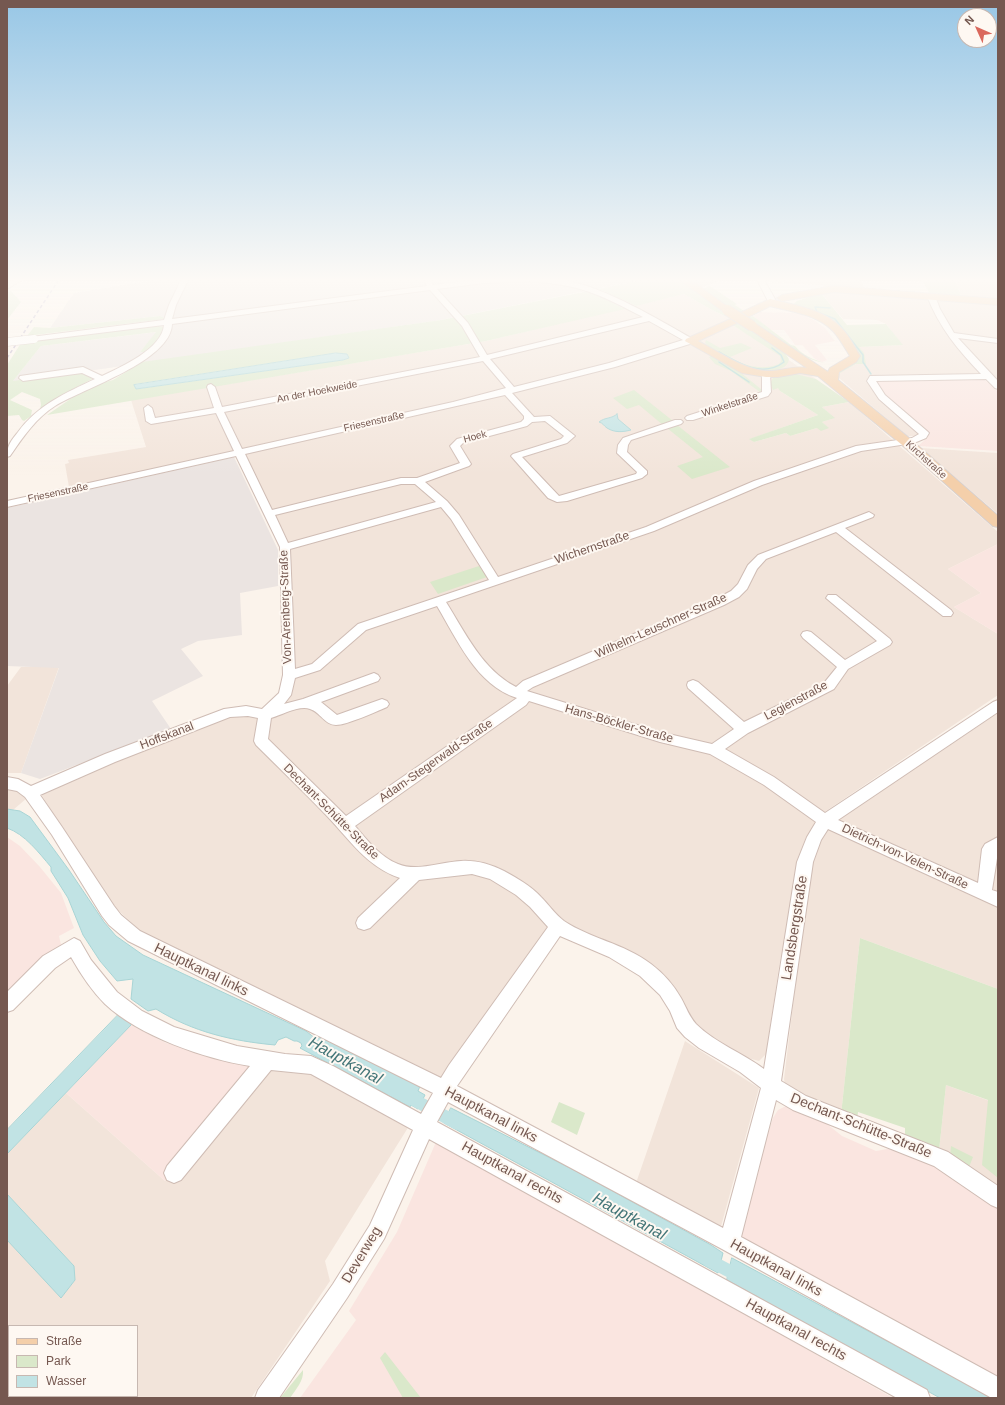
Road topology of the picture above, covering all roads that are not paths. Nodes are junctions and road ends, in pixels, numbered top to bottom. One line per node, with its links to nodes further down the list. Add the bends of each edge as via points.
1 (158, 344): 16 (street, via 134,362)
2 (476, 344): 10 (street)
3 (545, 344): 10 (street, An der Hoekweide)
4 (681, 344): 20 (street, Friesenstraße, via 612,365)
5 (698, 344): 15 (main road, via 746,371 751,377)
6 (778, 344): 9 (main road, Kirchstraße, bridge)
7 (848, 344): 11 (main road, via 855,356)
8 (958, 344): 13 (street)
9 (788, 350): 11 (main road, via 820,364); 12 (main road, Kirchstraße); 15 (main road, via 781,349 793,360 790,366); 17 (main road, Kirchstraße)
10 (485, 358): 20 (street); 23 (street, An der Hoekweide)
11 (846, 364): 17 (main road, via 833,372)
12 (816, 373): 15 (main road, via 800,370); 21 (main road, Kirchstraße)
13 (988, 376): 18 (street); 25 (street, Wichernstraße, via 873,378 871,381 882,397 924,433 920,439)
14 (23, 378): 16 (street, via 82,370)
15 (764, 378): 24 (street, Winkelstraße, via 767,392 765,394 690,418 678,416 678,422 628,438 621,450 642,471 639,476 563,499 552,496 516,456 564,441 570,436 547,418)
16 (100, 379): 27 (street, via 45,409 24,429)
17 (833, 381): 21 (main road, Kirchstraße)
18 (998, 386)
19 (211, 387): 23 (street)
20 (509, 390): 24 (street, via 529,416); 26 (street, Friesenstraße)
21 (852, 398): 25 (main road, Kirchstraße)
22 (148, 408): 23 (street, An der Hoekweide, via 151,421)
23 (219, 410): 26 (street)
24 (529, 420): 28 (street, Hoek, via 524,424 460,441 455,446 466,464)
25 (905, 441): 33 (main road, Kirchstraße); 36 (street, Wichernstraße, via 859,448 837,455 758,483 650,528)
26 (239, 453): 30 (street, Friesenstraße); 31 (street, Von-Arenberg-Straße)
27 (7, 454)
28 (418, 481): 29 (street); 31 (street, Hoek, via 401,482)
29 (443, 502): 35 (street); 36 (street)
30 (7, 504)
31 (268, 514): 35 (street, Von-Arenberg-Straße)
32 (869, 515): 34 (street, Wilhelm-Leuschner-Straße)
33 (998, 523)
34 (837, 527): 39 (street); 45 (street, Wilhelm-Leuschner-Straße, via 762,558 752,567 743,586 720,602 528,684)
35 (285, 547): 42 (street, Von-Arenberg-Straße)
36 (495, 581): 38 (street, Wichernstraße)
37 (832, 598): 41 (street, Legienstraße, via 886,642)
38 (439, 600): 42 (street, Wichernstraße, via 362,627 316,668); 45 (street, Hans-Böckler-Straße, via 478,663 498,684)
39 (947, 613)
40 (807, 635): 41 (street)
41 (844, 666): 50 (street, Legienstraße, via 829,686)
42 (288, 675): 49 (street, Von-Arenberg-Straße, via 285,695)
43 (374, 678): 46 (street, Hoffskanal)
44 (693, 685): 50 (street)
45 (521, 695): 51 (street, Hans-Böckler-Straße, via 660,737); 55 (street, Adam-Stegerwald-Straße, via 521,702)
46 (308, 702): 47 (street, via 324,709 334,720); 49 (street, Hoffskanal)
47 (382, 704)
48 (998, 705): 54 (street, Landsbergstraße)
49 (264, 714): 53 (street, Hoffskanal, via 249,711 229,712 110,758); 55 (street, Dechant-Schütte-Straße, via 261,741)
50 (743, 729): 51 (street, Legienstraße)
51 (714, 750): 54 (street, Hans-Böckler-Straße, via 769,781)
52 (7, 783): 53 (street, via 13,783)
53 (30, 793): 64 (street, Hauptkanal links, via 108,911 134,936)
54 (825, 821): 58 (street, Dietrich-von-Velen-Straße); 63 (street, Landsbergstraße, via 814,837 805,862)
55 (345, 825): 57 (street, Dechant-Schütte-Straße, via 378,860 393,870)
56 (998, 843): 58 (street, Dietrich-von-Velen-Straße, via 990,849)
57 (415, 874): 59 (street); 60 (street, Dechant-Schütte-Straße, via 470,866 484,869 531,897)
58 (991, 897)
59 (364, 923)
60 (558, 926): 63 (street, Dechant-Schütte-Straße, via 571,935 622,955 655,977 676,1004 685,1024); 64 (street, via 455,1071)
61 (7, 1004): 62 (street, Hauptkanal rechts, via 49,962 74,946 90,972 111,998 131,1014 171,1035 238,1055)
62 (267, 1060): 64 (street, Hauptkanal rechts, via 311,1065); 65 (street)
63 (771, 1085): 66 (street, Dechant-Schütte-Straße, via 800,1103 941,1159); 67 (street, Landsbergstraße)
64 (435, 1108): 67 (street, Hauptkanal links); 69 (street, Deverweg, via 377,1232 340,1291); 70 (street, Hauptkanal rechts)
65 (174, 1173)
66 (998, 1198)
67 (729, 1242): 68 (street, Hauptkanal links)
68 (998, 1389)
69 (266, 1398)
70 (919, 1398)

